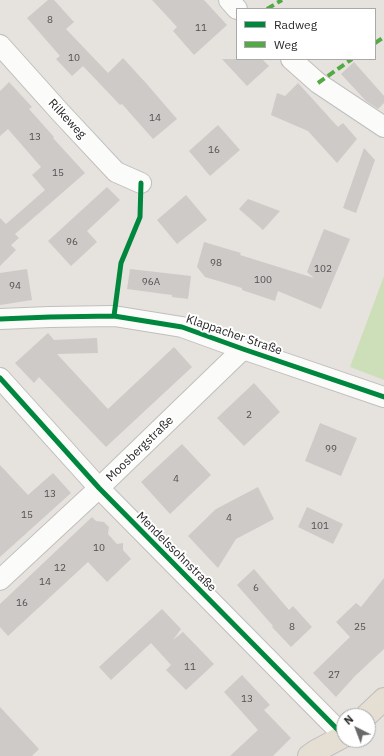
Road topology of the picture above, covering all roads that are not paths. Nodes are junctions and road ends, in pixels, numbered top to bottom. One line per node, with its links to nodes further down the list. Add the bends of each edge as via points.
1 (229, 0): 2 (street)
2 (236, 8)
3 (0, 45): 6 (street, Rilkeweg, via 116,172)
4 (292, 60): 5 (street, via 318,82)
5 (384, 127)
6 (141, 183)
7 (0, 319): 8 (street, Klappacher Straße, via 114,316 182,326)
8 (243, 349): 10 (street, Klappacher Straße); 11 (street, Moosbergstraße)
9 (0, 378): 11 (street, Mendelssohnstraße)
10 (384, 397)
11 (99, 488): 12 (street, Moosbergstraße); 15 (street, Mendelssohnstraße)
12 (0, 580)
13 (384, 699): 14 (main road)
14 (374, 708)
15 (336, 728)
16 (309, 756): 17 (main road, via 344,736)
17 (329, 756)

